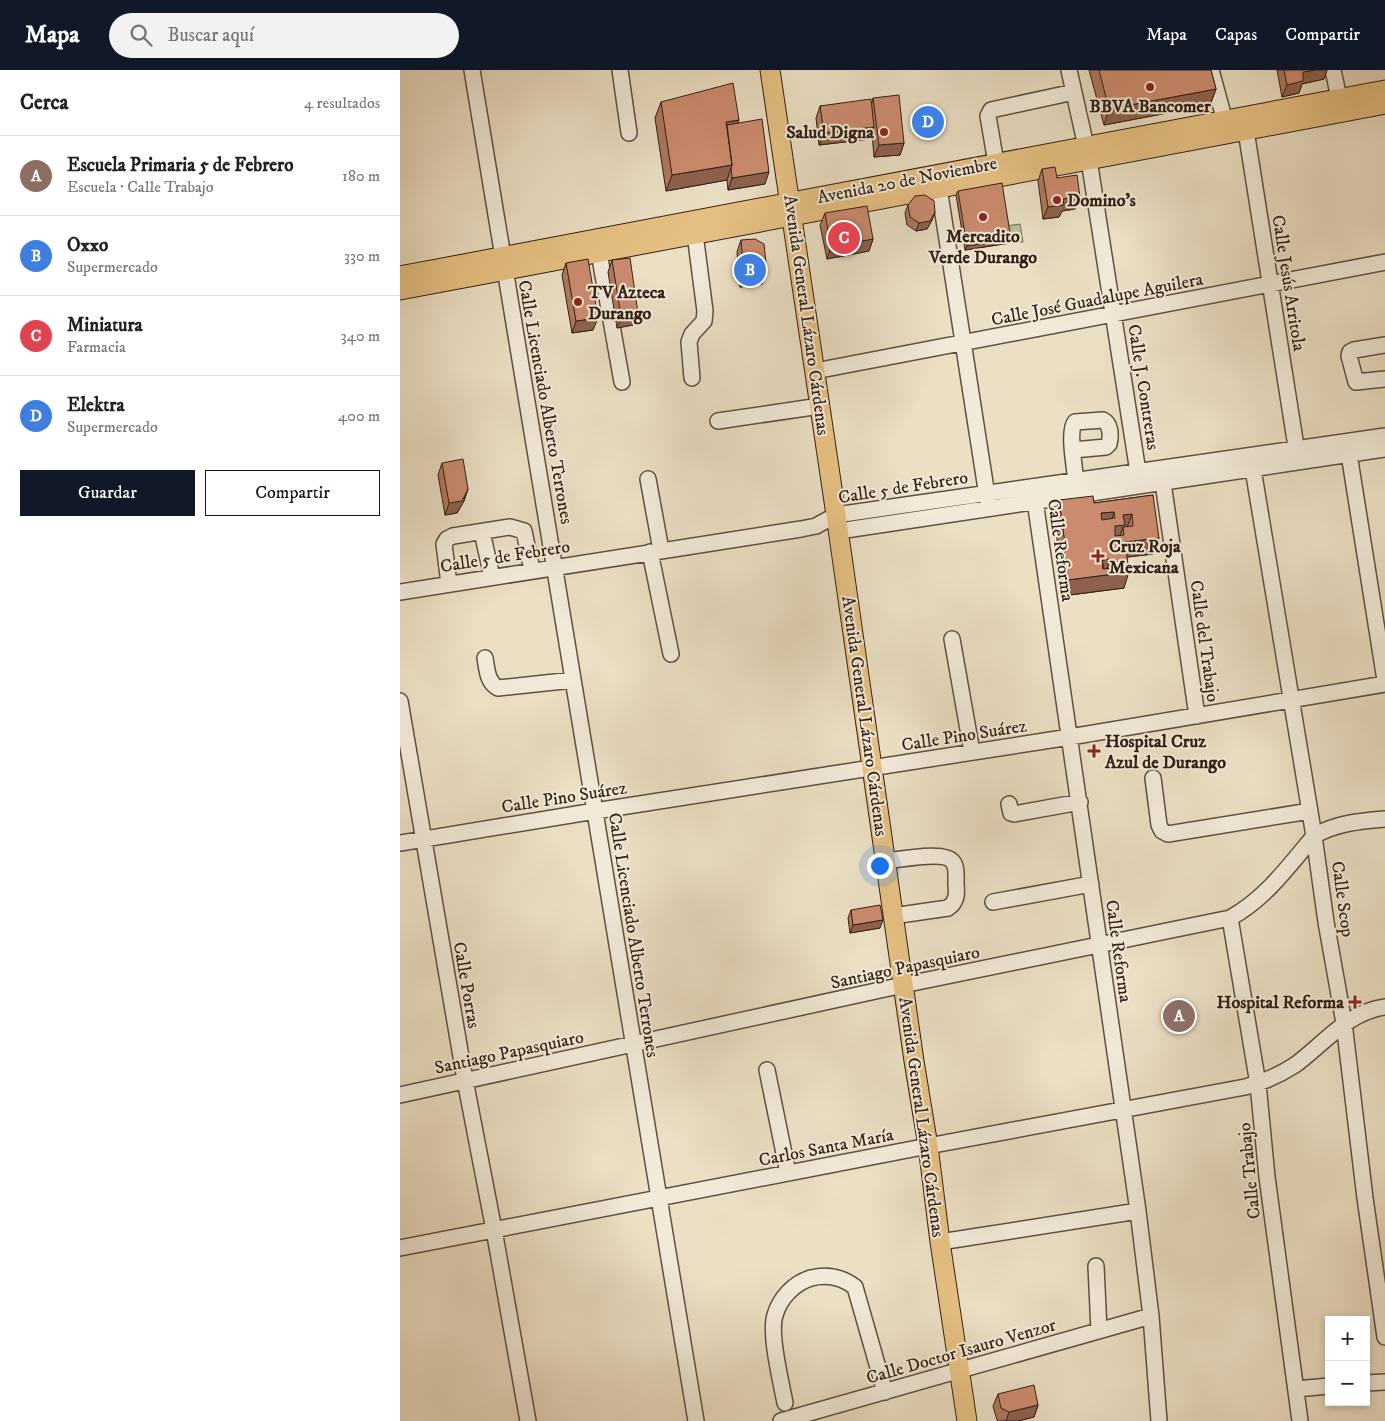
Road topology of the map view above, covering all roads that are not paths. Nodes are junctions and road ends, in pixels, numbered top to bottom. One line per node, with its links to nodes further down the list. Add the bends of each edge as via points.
1 (472, 70): 21 (street, Calle Licenciado Alberto Terrones)
2 (620, 70): 13 (street)
3 (770, 70): 17 (main road, Avenida General Lázaro Cárdenas)
4 (1069, 70): 8 (street, Calle J. Contreras)
5 (1211, 70): 11 (street, via 1221,109)
6 (1333, 70): 9 (street)
7 (1385, 90): 9 (main road, Avenida 20 de Noviembre)
8 (1074, 92): 14 (street, Calle J. Contreras); 15 (street, via 991,110 988,116)
9 (1339, 98): 11 (main road, Avenida 20 de Noviembre)
10 (1385, 104): 12 (main road, Avenida 20 de Noviembre)
11 (1227, 119): 12 (street); 14 (main road, Avenida 20 de Noviembre)
12 (1244, 130): 14 (main road, Avenida 20 de Noviembre); 23 (street, Calle Jesús Arritola)
13 (630, 133)
14 (1088, 153): 15 (main road, Avenida 20 de Noviembre); 16 (main road, Avenida 20 de Noviembre); 25 (street, Calle J. Contreras)
15 (996, 163): 17 (main road, Avenida 20 de Noviembre)
16 (939, 188): 17 (main road, Avenida 20 de Noviembre); 26 (street)
17 (792, 208): 18 (main road, Avenida 20 de Noviembre); 21 (main road, Avenida 20 de Noviembre); 28 (main road, Avenida General Lázaro Cárdenas)
18 (695, 234): 19 (main road, Avenida 20 de Noviembre); 29 (street, via 705,310 704,321 689,342)
19 (599, 253): 21 (main road, Avenida 20 de Noviembre); 31 (street)
20 (1385, 262): 23 (street, Calle José Guadalupe Aguilera)
21 (503, 264): 22 (main road, Avenida 20 de Noviembre); 24 (main road, Avenida 20 de Noviembre); 49 (street, Calle Licenciado Alberto Terrones)
22 (400, 276)
23 (1271, 284): 25 (street, Calle José Guadalupe Aguilera); 38 (street, Calle Jesús Arritola)
24 (400, 290)
25 (1114, 314): 26 (street, Calle José Guadalupe Aguilera); 40 (street, Calle J. Contreras)
26 (964, 343): 28 (street, Calle José Guadalupe Aguilera); 45 (street)
27 (1385, 345): 30 (street, via 1354,350 1349,356 1356,382)
28 (815, 371): 32 (main road, Avenida General Lázaro Cárdenas)
29 (692, 378)
30 (1385, 379)
31 (622, 382)
32 (820, 406): 33 (street); 46 (main road, Avenida General Lázaro Cárdenas)
33 (718, 422)
34 (1385, 436): 38 (street, Calle 5 de Febrero)
35 (1385, 449): 37 (street, Calle 5 de Febrero)
36 (1073, 450): 43 (street)
37 (1349, 454): 38 (street, Calle 5 de Febrero); 58 (street)
38 (1298, 455): 39 (street, Calle 5 de Febrero); 40 (street, Calle 5 de Febrero)
39 (1253, 469): 42 (street, Calle 5 de Febrero); 60 (street, Calle Scop)
40 (1138, 472): 43 (street, Calle 5 de Febrero)
41 (648, 479): 48 (street)
42 (1162, 483): 43 (street, Calle 5 de Febrero); 62 (street, Calle del Trabajo)
43 (1077, 488): 44 (street, Calle 5 de Febrero)
44 (1034, 494): 45 (street, Calle 5 de Febrero); 63 (street, Calle Reforma)
45 (988, 501): 46 (street, Calle 5 de Febrero)
46 (838, 523): 48 (street, Calle 5 de Febrero); 65 (main road, Avenida General Lázaro Cárdenas)
47 (482, 532): 50 (street, via 510,528 524,530); 51 (street); 52 (street, via 447,539 444,544)
48 (655, 551): 49 (street, Calle 5 de Febrero); 55 (street)
49 (554, 567): 50 (street, Calle 5 de Febrero); 57 (street, Calle Licenciado Alberto Terrones)
50 (532, 570): 51 (street, Calle 5 de Febrero)
51 (492, 577): 52 (street, Calle 5 de Febrero)
52 (449, 584): 53 (street, Calle 5 de Febrero)
53 (400, 592)
54 (952, 639): 64 (street)
55 (671, 654)
56 (484, 658): 57 (street, via 492,685 498,688)
57 (573, 680): 69 (street, Calle Licenciado Alberto Terrones)
58 (1385, 680)
59 (1385, 684): 60 (street, Calle Pino Suárez)
60 (1292, 701): 62 (street, Calle Pino Suárez); 70 (street, Calle Scop)
61 (400, 702): 73 (street, Calle Porras)
62 (1197, 716): 63 (street, Calle Pino Suárez)
63 (1070, 737): 64 (street, Calle Pino Suárez); 67 (street, Calle Reforma)
64 (972, 752): 65 (street, Calle Pino Suárez)
65 (872, 768): 69 (street, Calle Pino Suárez); 75 (main road, Avenida General Lázaro Cárdenas)
66 (1154, 778): 70 (street, via 1158,825 1168,834)
67 (1080, 802): 68 (street, via 1014,814); 76 (street, Calle Reforma)
68 (1009, 804)
69 (595, 811): 73 (street, Calle Pino Suárez); 84 (street, Calle Licenciado Alberto Terrones)
70 (1310, 811): 72 (street, Calle Scop)
71 (1385, 819): 72 (street, Santiago Papasquiaro, via 1347,824)
72 (1314, 836): 79 (street, Santiago Papasquiaro, via 1265,893); 83 (street, Calle Scop)
73 (423, 839): 74 (street, Calle Pino Suárez); 86 (street, Calle Porras)
74 (400, 843)
75 (886, 861): 78 (main road, Avenida General Lázaro Cárdenas); 78 (street, via 939,856 949,858 955,864 957,893 951,906)
76 (1092, 884): 77 (street); 80 (street, Calle Reforma)
77 (993, 902)
78 (893, 916): 81 (main road, Avenida General Lázaro Cárdenas)
79 (1230, 918): 80 (street, Santiago Papasquiaro); 87 (street, Calle Trabajo)
80 (1100, 944): 81 (street, Santiago Papasquiaro); 89 (street, Calle Reforma)
81 (903, 986): 84 (street, Santiago Papasquiaro); 90 (main road, Avenida General Lázaro Cárdenas)
82 (1385, 1007): 83 (street, Carlos Santa María)
83 (1344, 1023): 87 (street, Carlos Santa María, via 1294,1065); 100 (street, Calle Scop)
84 (633, 1045): 86 (street, Santiago Papasquiaro); 92 (street, Calle Licenciado Alberto Terrones)
85 (767, 1070): 91 (street)
86 (465, 1080): 88 (street, Santiago Papasquiaro); 94 (street, Calle Porras)
87 (1258, 1084): 89 (street, Carlos Santa María); 105 (street, Calle Trabajo, via 1267,1177)
88 (400, 1095)
89 (1122, 1111): 90 (street, Carlos Santa María); 93 (street, Calle Reforma)
90 (928, 1146): 91 (street, Carlos Santa María); 95 (main road, Avenida General Lázaro Cárdenas)
91 (788, 1173): 92 (street, Carlos Santa María)
92 (659, 1198): 94 (street, Carlos Santa María); 109 (street, Calle Licenciado Alberto Terrones)
93 (1138, 1211): 95 (street); 98 (street, Calle Reforma)
94 (494, 1230): 96 (street, Carlos Santa María); 108 (street, Calle Porras)
95 (940, 1242): 101 (main road, Avenida General Lázaro Cárdenas)
96 (400, 1248)
97 (1096, 1266): 99 (street)
98 (1151, 1316): 99 (street, Calle Doctor Isauro Venzor); 112 (street, Calle Reforma)
99 (1099, 1331): 101 (street, Calle Doctor Isauro Venzor)
100 (1385, 1337)
101 (960, 1370): 106 (street, Calle Doctor Isauro Venzor); 111 (main road, Avenida General Lázaro Cárdenas)
102 (1385, 1382): 103 (street)
103 (1370, 1384)
104 (1325, 1386): 105 (street)
105 (1296, 1389): 113 (street, Calle Trabajo)
106 (885, 1392): 107 (street, via 855,1287 846,1280 831,1276 802,1281 792,1288 774,1316 774,1339); 110 (street, Calle Doctor Isauro Venzor)
107 (785, 1402)
108 (528, 1421)
109 (696, 1421)
110 (781, 1421)
111 (967, 1421)
112 (1160, 1421)
113 (1300, 1421)

